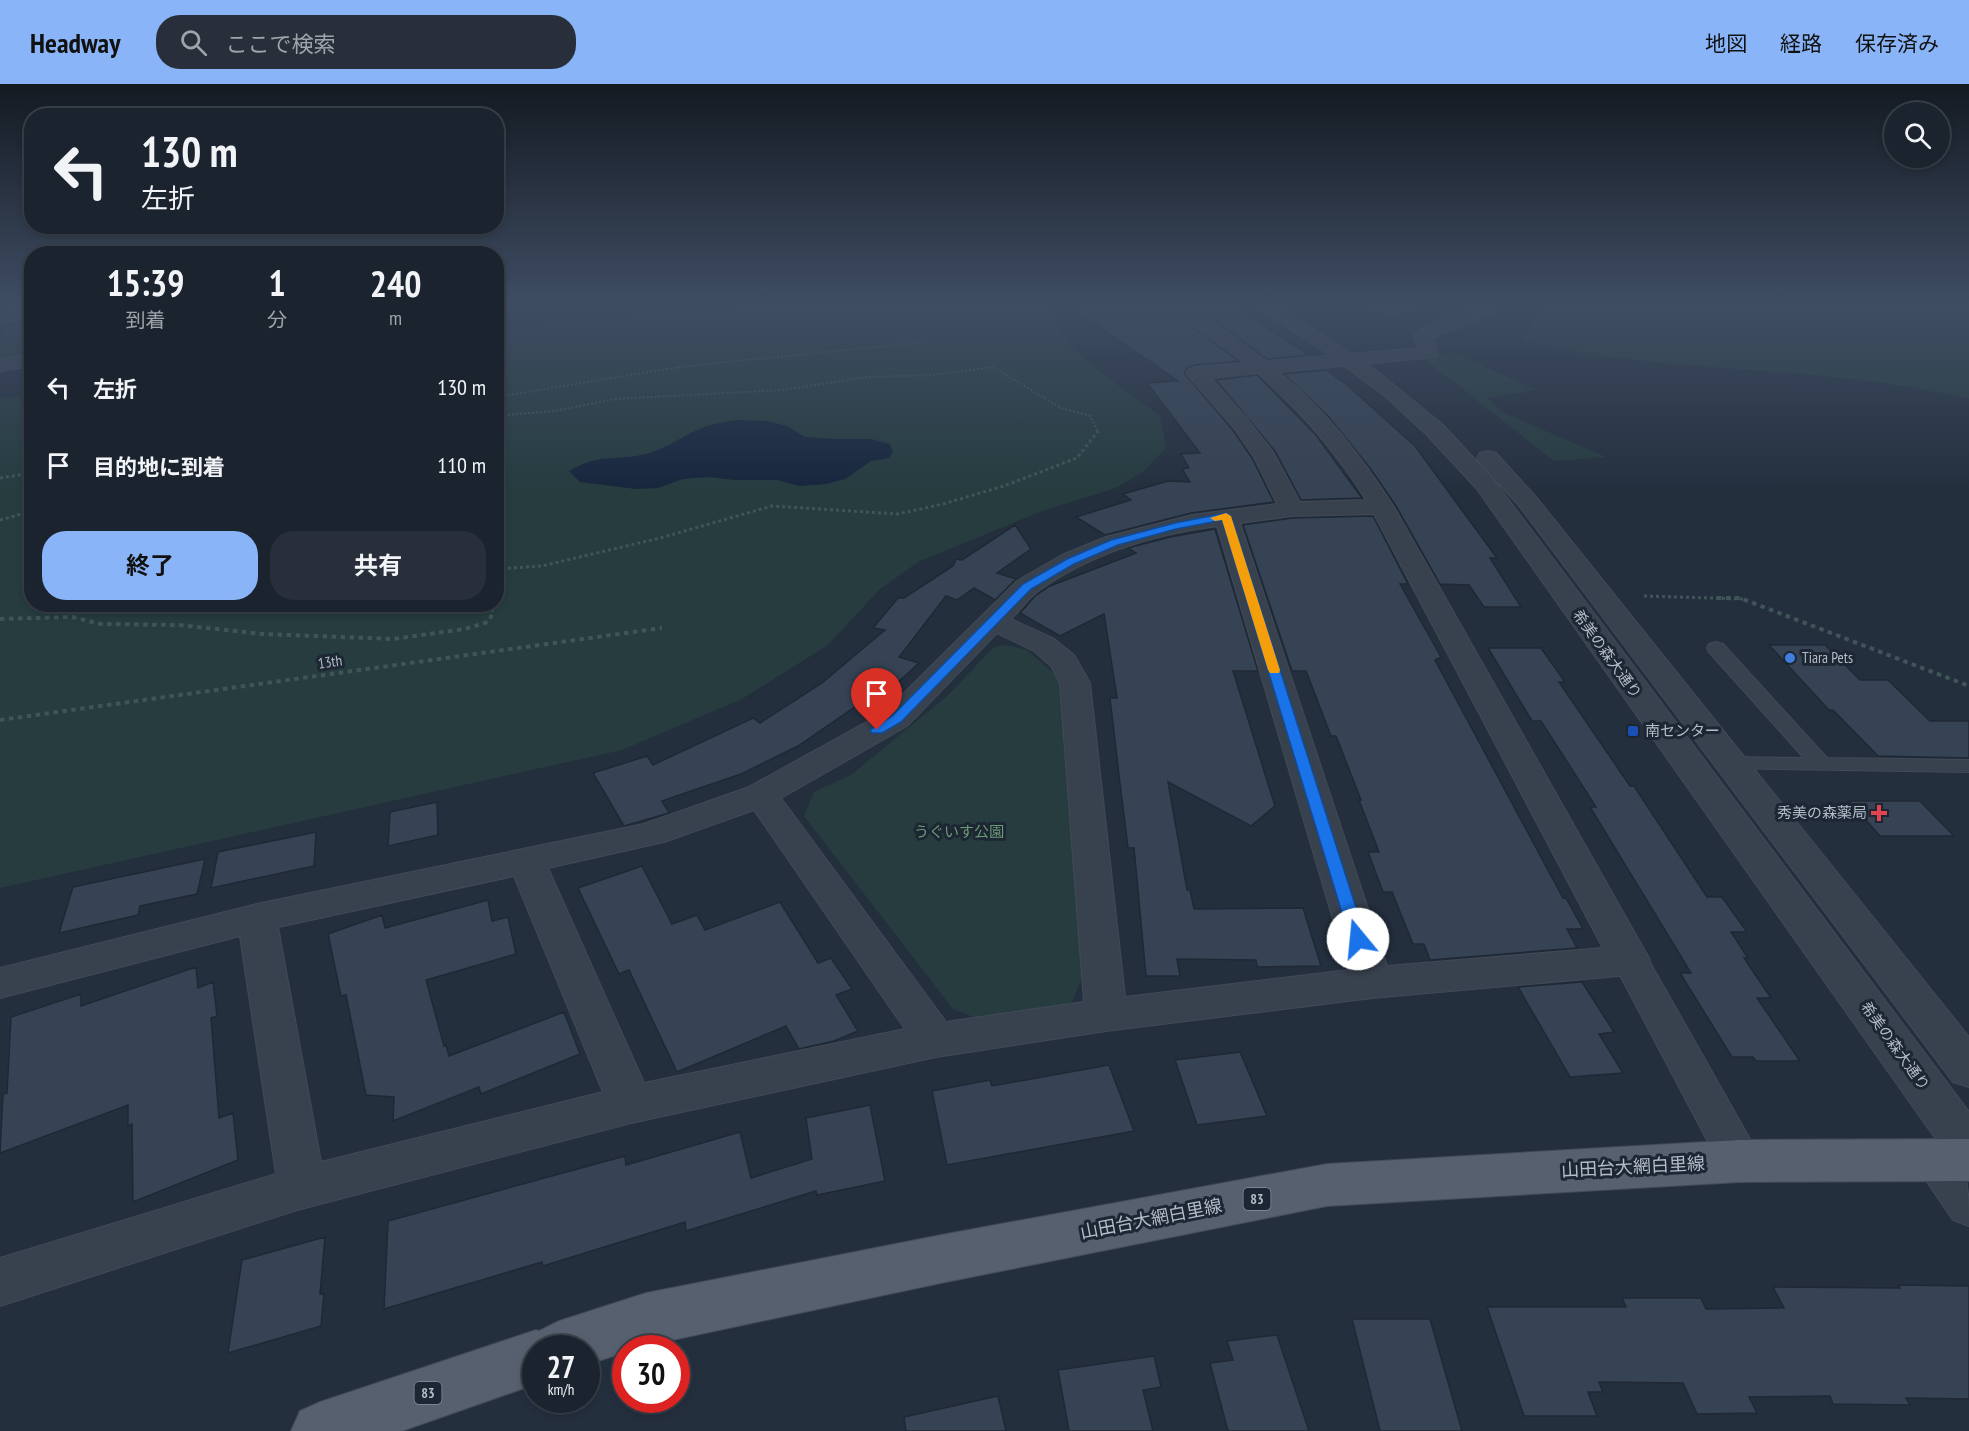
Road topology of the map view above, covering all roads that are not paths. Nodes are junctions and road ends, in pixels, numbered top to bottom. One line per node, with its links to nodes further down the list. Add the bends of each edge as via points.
1 (1261, 365): 5 (street)
2 (1290, 365): 5 (street)
3 (1366, 365): 9 (street, 希美の森大通り, via 1436,430 1485,484)
4 (1370, 365): 10 (street, 希美の森大通り, via 1436,407 1499,470)
5 (1264, 367): 6 (street, via 1325,425); 7 (street, via 1196,373 1265,457)
6 (1382, 507): 7 (street); 19 (street)
7 (1292, 509): 8 (street)
8 (1226, 516): 11 (street, via 1114,542 1071,561 1027,586); 21 (street)
9 (1565, 596): 10 (street); 26 (street, 希美の森大通り)
10 (1600, 596): 13 (street, 希美の森大通り)
11 (992, 621): 16 (street, via 896,719); 22 (street, via 1044,645 1064,661 1075,683)
12 (1716, 648): 14 (lane)
13 (1731, 763): 14 (lane); 24 (street, 希美の森大通り)
14 (1821, 764): 15 (lane)
15 (1969, 766)
16 (761, 795): 17 (street, via 651,834); 23 (street)
17 (526, 860): 18 (street); 25 (street)
18 (257, 918): 20 (street); 28 (street)
19 (1630, 960): 21 (street); 27 (street)
20 (0, 983)
21 (1372, 983): 22 (street)
22 (1106, 1015): 23 (street)
23 (936, 1040): 25 (street)
24 (1969, 1069)
25 (631, 1104): 28 (street)
26 (1958, 1156): 27 (main road, 山田台大網白里線 / 83); 29 (street)
27 (1740, 1161): 31 (main road, 山田台大網白里線 / 83, via 1327,1185 658,1317)
28 (302, 1187): 30 (street)
29 (1969, 1206)
30 (0, 1282)
31 (600, 1335)
32 (522, 1362): 33 (main road, 83)
33 (321, 1431)

